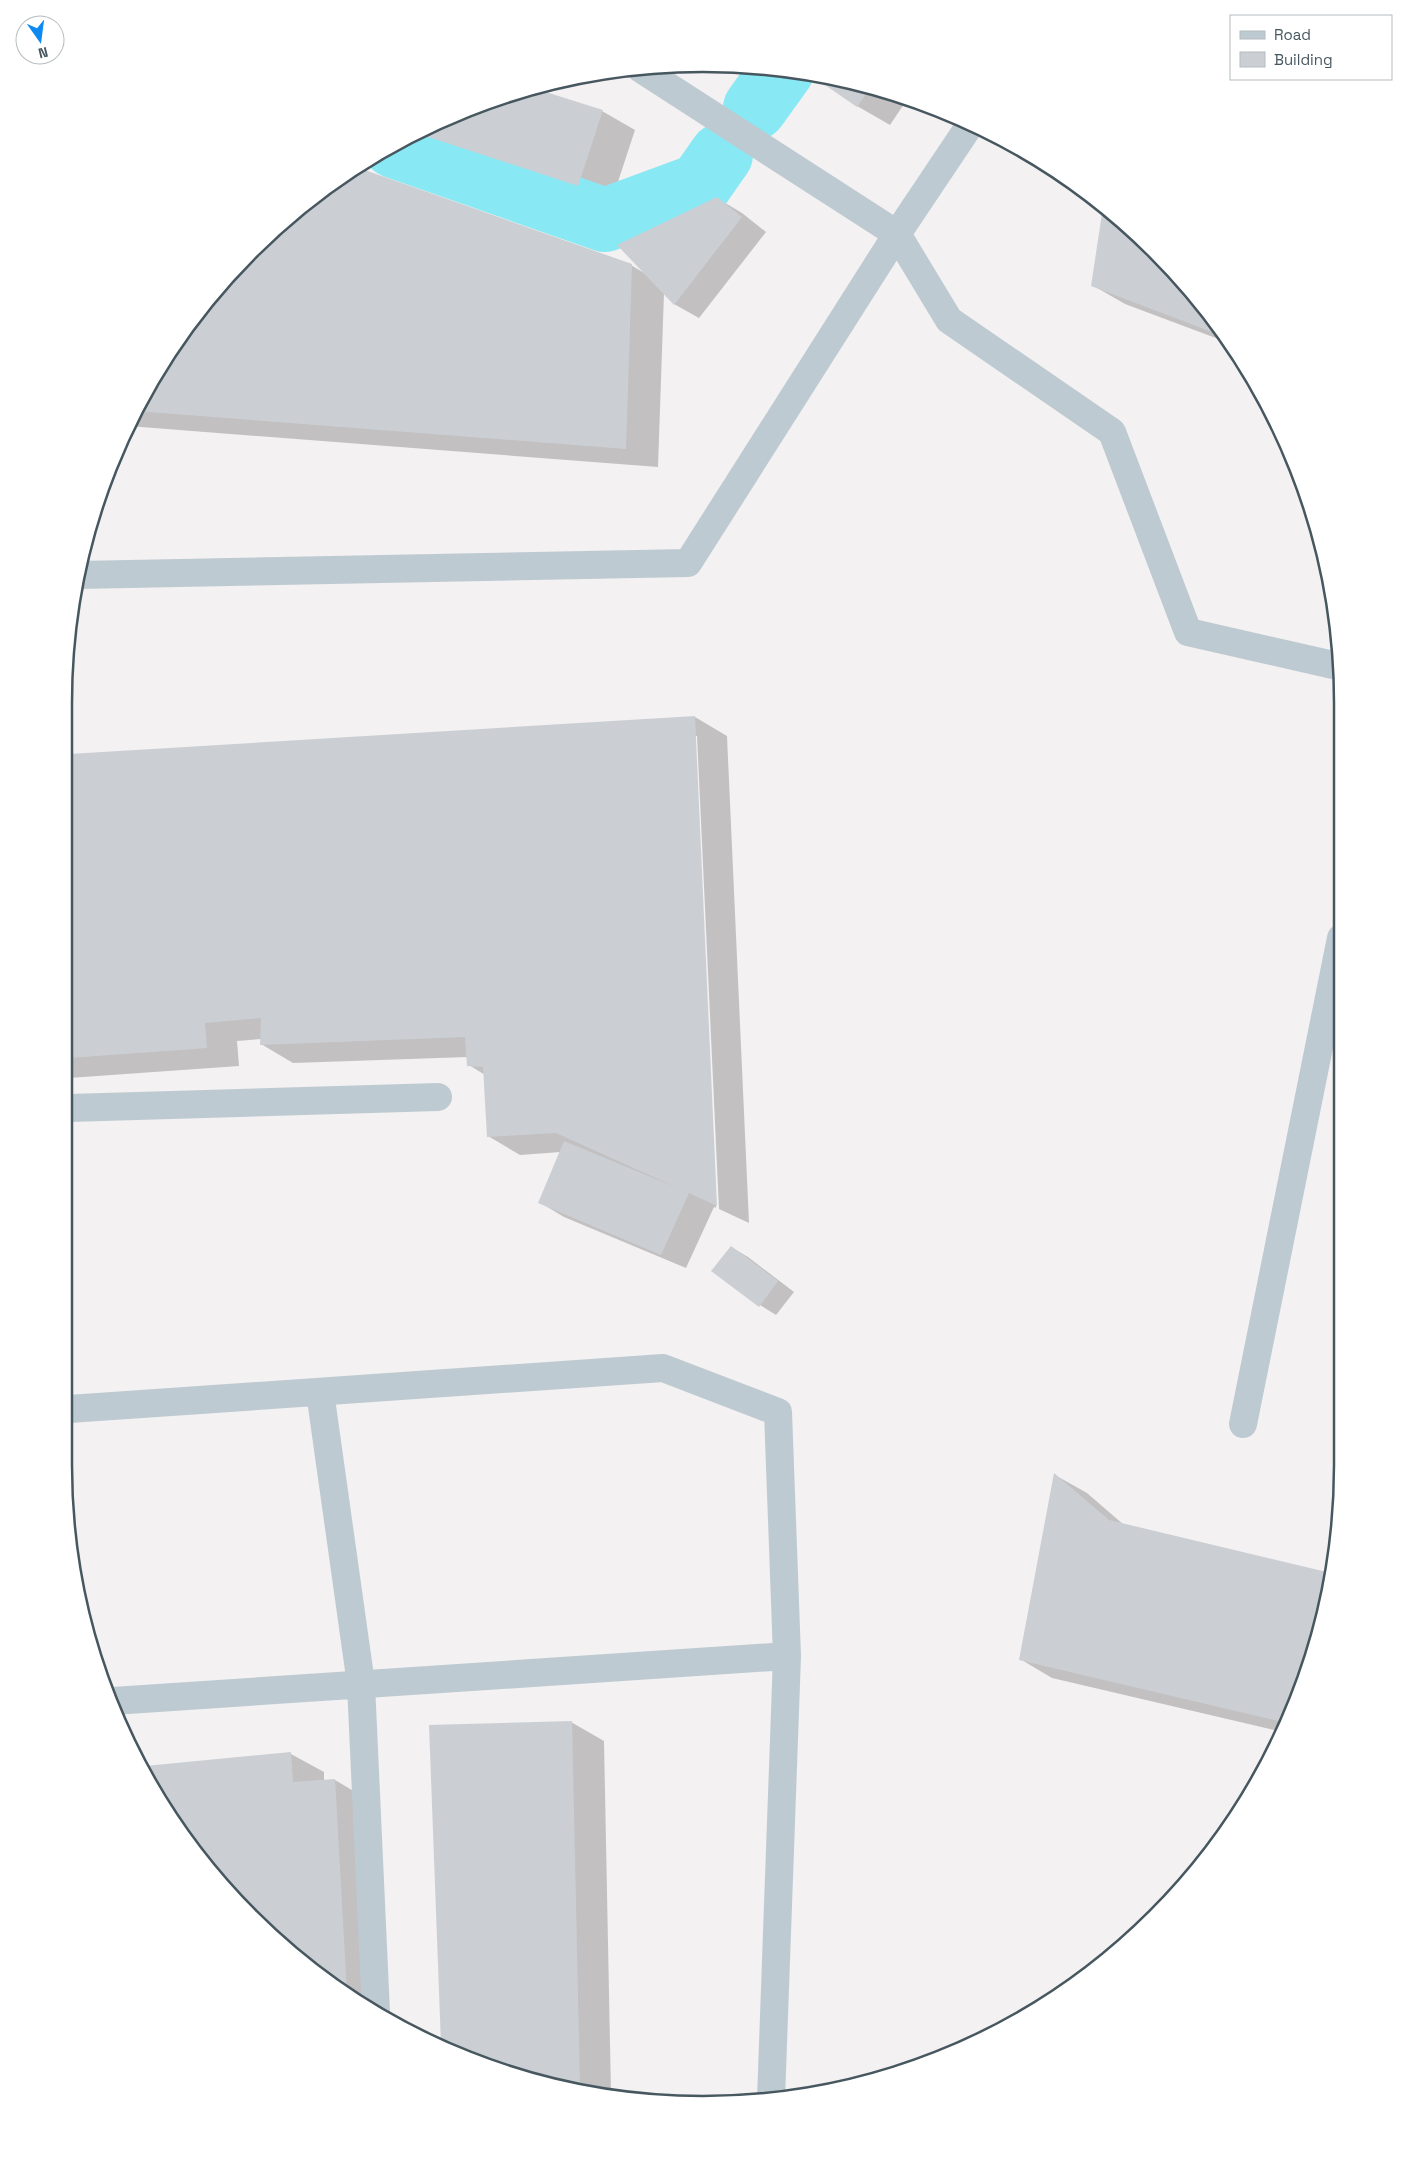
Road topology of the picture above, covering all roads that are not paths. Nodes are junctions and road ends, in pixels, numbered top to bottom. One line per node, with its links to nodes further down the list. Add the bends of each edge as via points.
1 (652, 75): 3 (lane)
2 (966, 131): 3 (lane)
3 (897, 234): 4 (lane, via 688,563); 5 (lane, via 949,320 1112,432 1188,632)
4 (86, 575)
5 (1333, 665)
6 (1334, 973): 11 (lane)
7 (438, 1097): 8 (lane)
8 (72, 1108)
9 (320, 1392): 10 (lane); 12 (lane, via 663,1368 778,1412); 13 (lane)
10 (72, 1409)
11 (1243, 1424)
12 (787, 1656): 13 (lane); 16 (lane)
13 (361, 1684): 14 (lane); 15 (lane)
14 (119, 1701)
15 (376, 2003)
16 (770, 2092)

